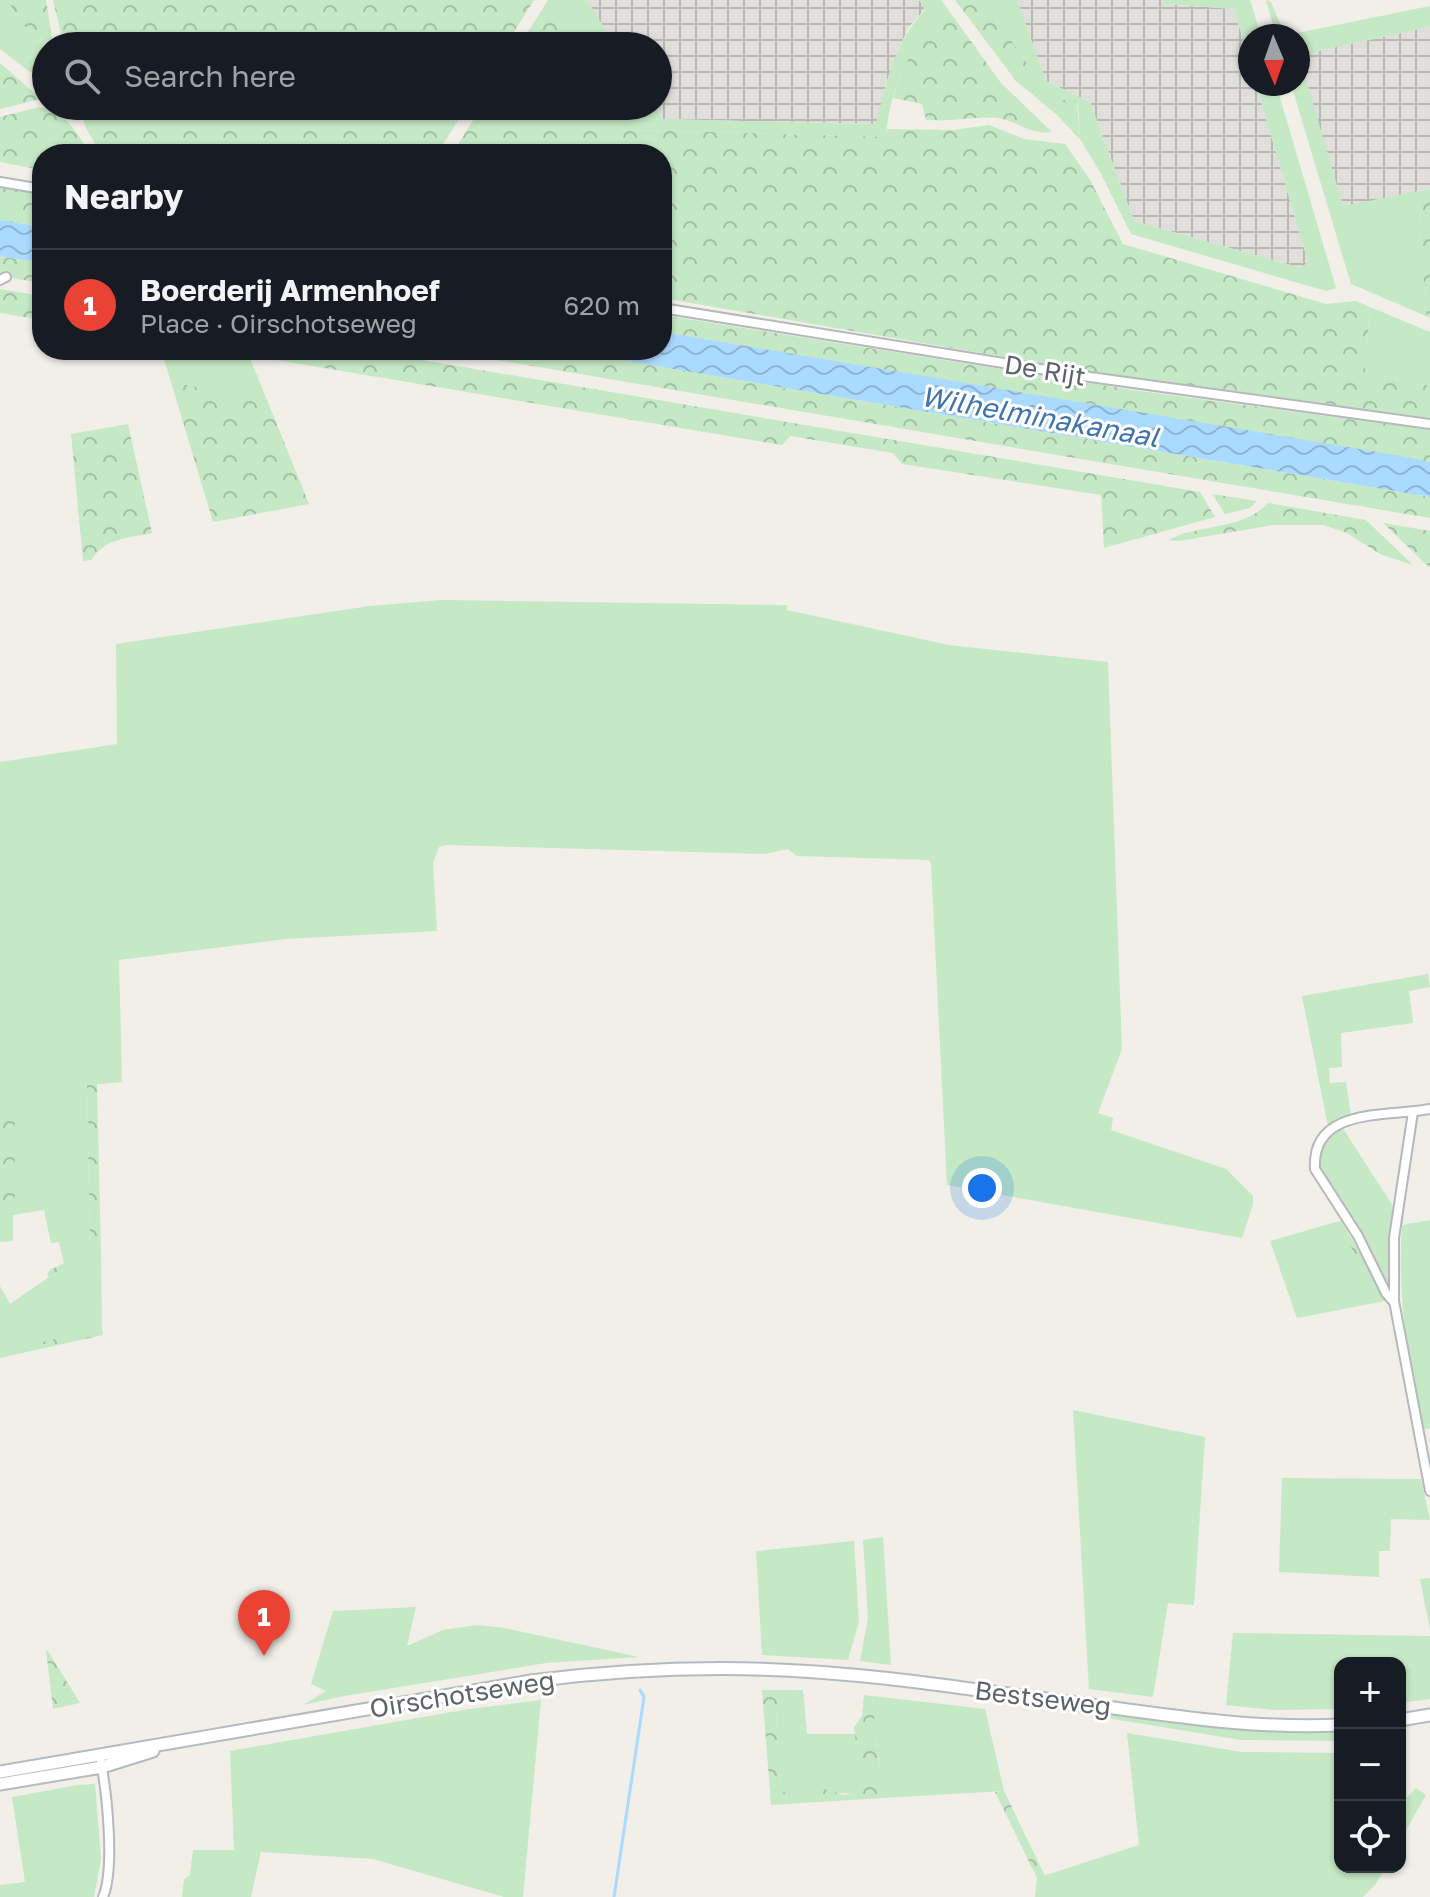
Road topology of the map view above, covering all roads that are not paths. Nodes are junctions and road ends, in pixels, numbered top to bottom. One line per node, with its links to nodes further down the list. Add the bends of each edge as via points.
1 (0, 182): 2 (street)
2 (32, 187)
3 (672, 310): 4 (street, De Rijt, via 1090,377)
4 (1430, 424)
5 (1430, 1109): 6 (street)
6 (1413, 1112): 7 (street, via 1394,1238); 7 (street, via 1350,1119 1318,1144 1314,1156 1315,1169)
7 (1394, 1301): 8 (street)
8 (1430, 1491)
9 (746, 1669): 12 (main road, Bestseweg, via 885,1678 1237,1723); 13 (main road, Oirschotseweg, via 531,1681)
10 (1430, 1715): 11 (main road)
11 (1406, 1719)
12 (1334, 1725)
13 (180, 1742): 14 (main road, Oirschotseweg); 15 (main road, Oirschotseweg)
14 (99, 1753): 15 (street); 16 (main road, Oirschotseweg)
15 (102, 1767): 17 (main road, Oirschotseweg); 18 (street, via 108,1846)
16 (0, 1772)
17 (0, 1784)
18 (103, 1897)

